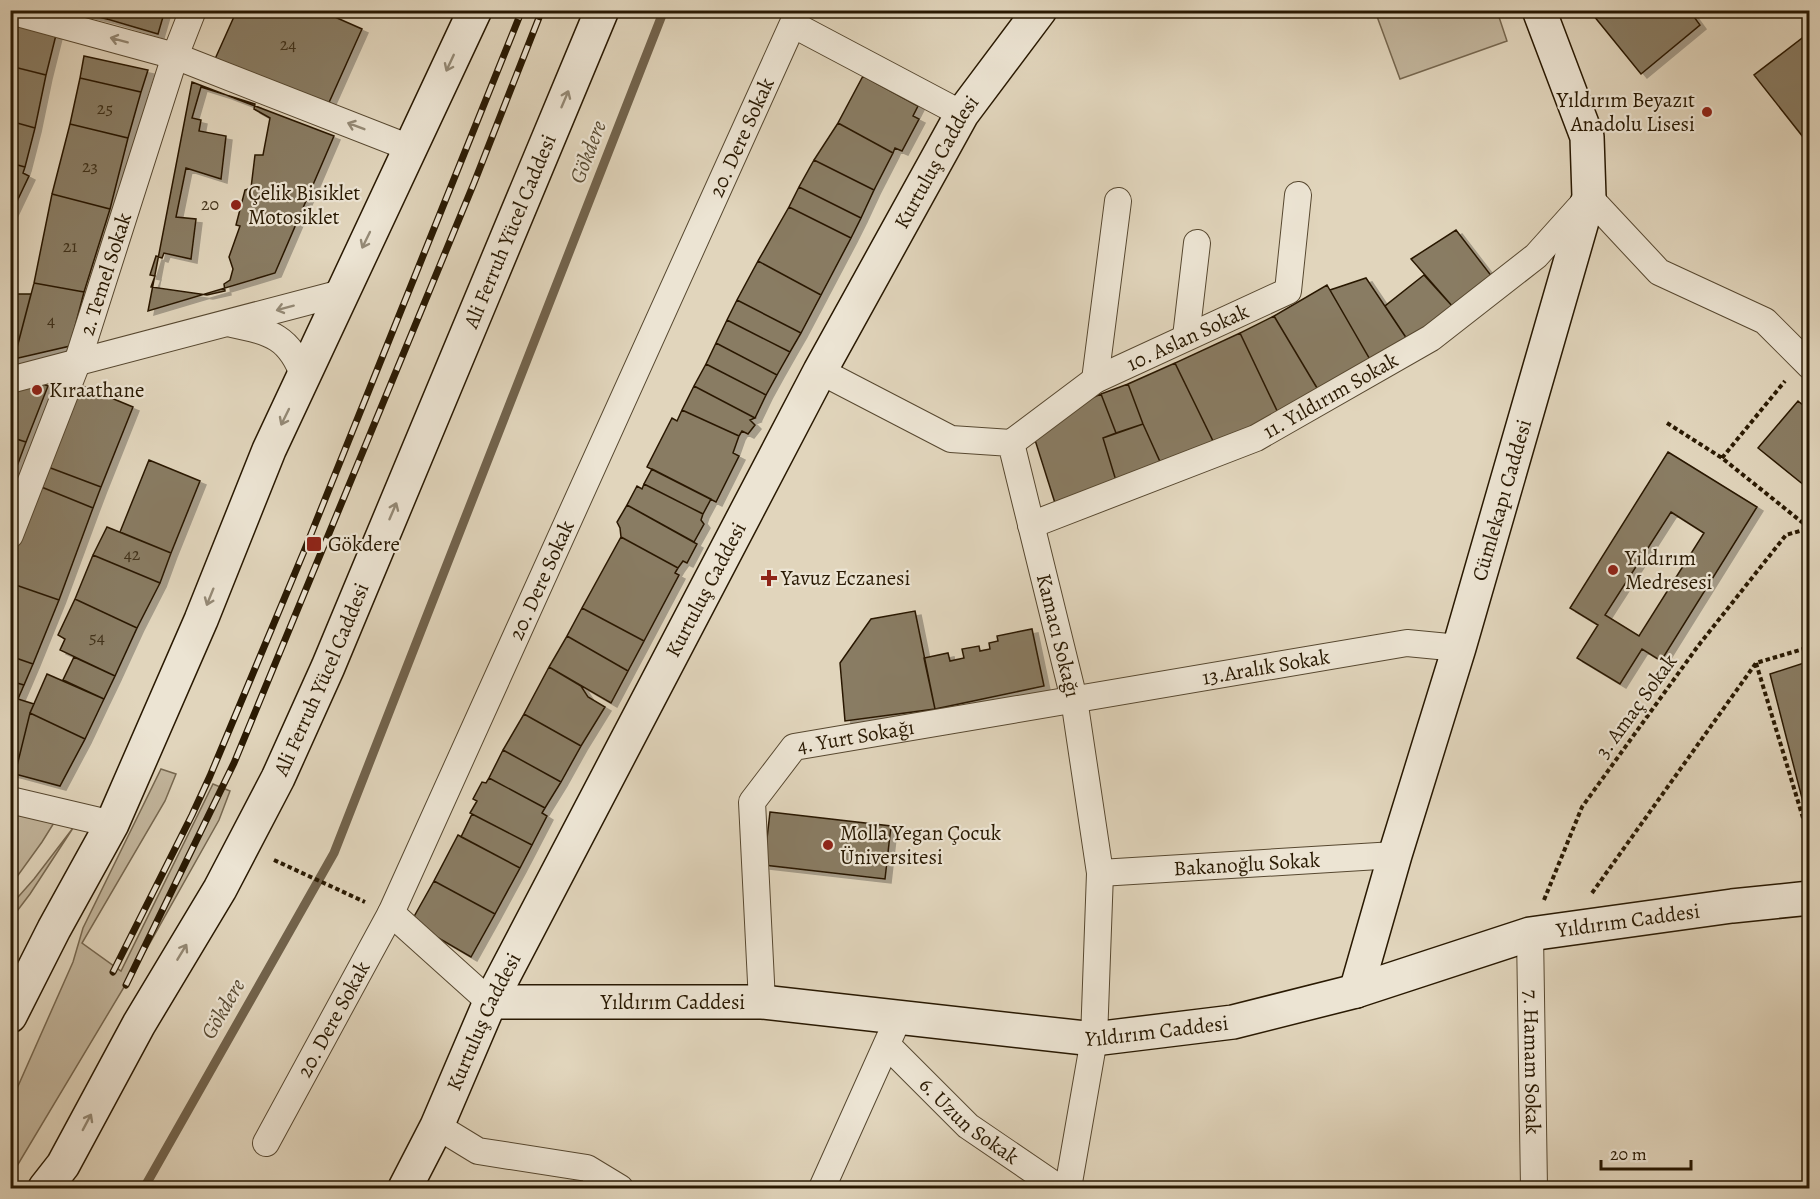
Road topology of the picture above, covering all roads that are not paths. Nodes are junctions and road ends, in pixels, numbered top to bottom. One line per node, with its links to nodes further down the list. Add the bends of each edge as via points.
1 (193, 10): 8 (street, 2. Temel Sokak)
2 (475, 10): 10 (main road, one-way to 10)
3 (602, 10): 46 (main road, Ali Ferruh Yücel Caddesi, one-way to 3, via 139,1024 220,889 278,778)
4 (1040, 10): 9 (main road, Kurtuluş Caddesi)
5 (1539, 10): 12 (main road, Cümlekapı Caddesi, via 1587,137)
6 (10, 11): 8 (street, one-way to 6)
7 (797, 18): 9 (street); 34 (street, 20. Dere Sokak)
8 (175, 56): 10 (street, one-way to 8); 18 (street, 2. Temel Sokak)
9 (962, 114): 20 (main road, Kurtuluş Caddesi)
10 (410, 148): 15 (main road, one-way to 15)
11 (1298, 195): 17 (street, 10. Aslan Sokak, via 1288,291)
12 (1589, 197): 19 (street, via 1659,272 1765,321); 25 (street, 11. Yıldırım Sokak, via 1536,256 1431,338 1256,438); 27 (main road, Cümlekapı Caddesi)
13 (1118, 201): 23 (street)
14 (1197, 243): 17 (street)
15 (340, 293): 16 (street, one-way to 16); 21 (main road)
16 (229, 323): 18 (street); 21 (street, via 253,328 284,343 298,359)
17 (1186, 338): 23 (street, 10. Aslan Sokak)
18 (77, 363): 22 (street); 26 (street, 2. Temel Sokak)
19 (1806, 363)
20 (820, 371): 24 (street, via 951,439); 39 (main road, Kurtuluş Caddesi)
21 (304, 377): 30 (main road, one-way to 30, via 269,450 201,620)
22 (10, 380)
23 (1095, 380): 24 (street, 10. Aslan Sokak)
24 (1011, 443): 25 (street, Kamacı Sokağı)
25 (1031, 525): 28 (street, Kamacı Sokağı)
26 (10, 535)
27 (1459, 648): 28 (street, 13.Aralık Sokak, via 1407,643); 31 (main road, Cümlekapı Caddesi)
28 (1074, 699): 32 (street, Kamacı Sokağı); 40 (street, 4. Yurt Sokağı, via 794,747 752,802)
29 (10, 800): 30 (street)
30 (112, 824): 35 (main road)
31 (1395, 855): 32 (street, Bakanoğlu Sokak); 38 (main road, Cümlekapı Caddesi)
32 (1100, 873): 43 (street, Kamacı Sokağı)
33 (1809, 898): 36 (main road, Yıldırım Caddesi)
34 (391, 914): 39 (street); 45 (street, 20. Dere Sokak)
35 (54, 929): 37 (main road); 41 (main road)
36 (1530, 934): 38 (main road, Yıldırım Caddesi); 52 (street, 7. Hamam Sokak)
37 (10, 964)
38 (1356, 991): 43 (main road, Yıldırım Caddesi, via 1233,1022)
39 (490, 1002): 40 (main road, Yıldırım Caddesi); 44 (main road, Kurtuluş Caddesi)
40 (762, 1002): 42 (main road, Yıldırım Caddesi)
41 (10, 1016)
42 (893, 1030): 43 (main road, Yıldırım Caddesi); 49 (street); 50 (street, 6. Uzun Sokak, via 968,1126)
43 (1094, 1039): 51 (street, Kamacı Sokağı)
44 (437, 1126): 47 (main road, Kurtuluş Caddesi); 48 (street, via 478,1151 587,1168)
45 (266, 1143)
46 (57, 1181)
47 (405, 1188)
48 (620, 1188)
49 (822, 1188)
50 (1059, 1188)
51 (1068, 1188)
52 (1534, 1188)

